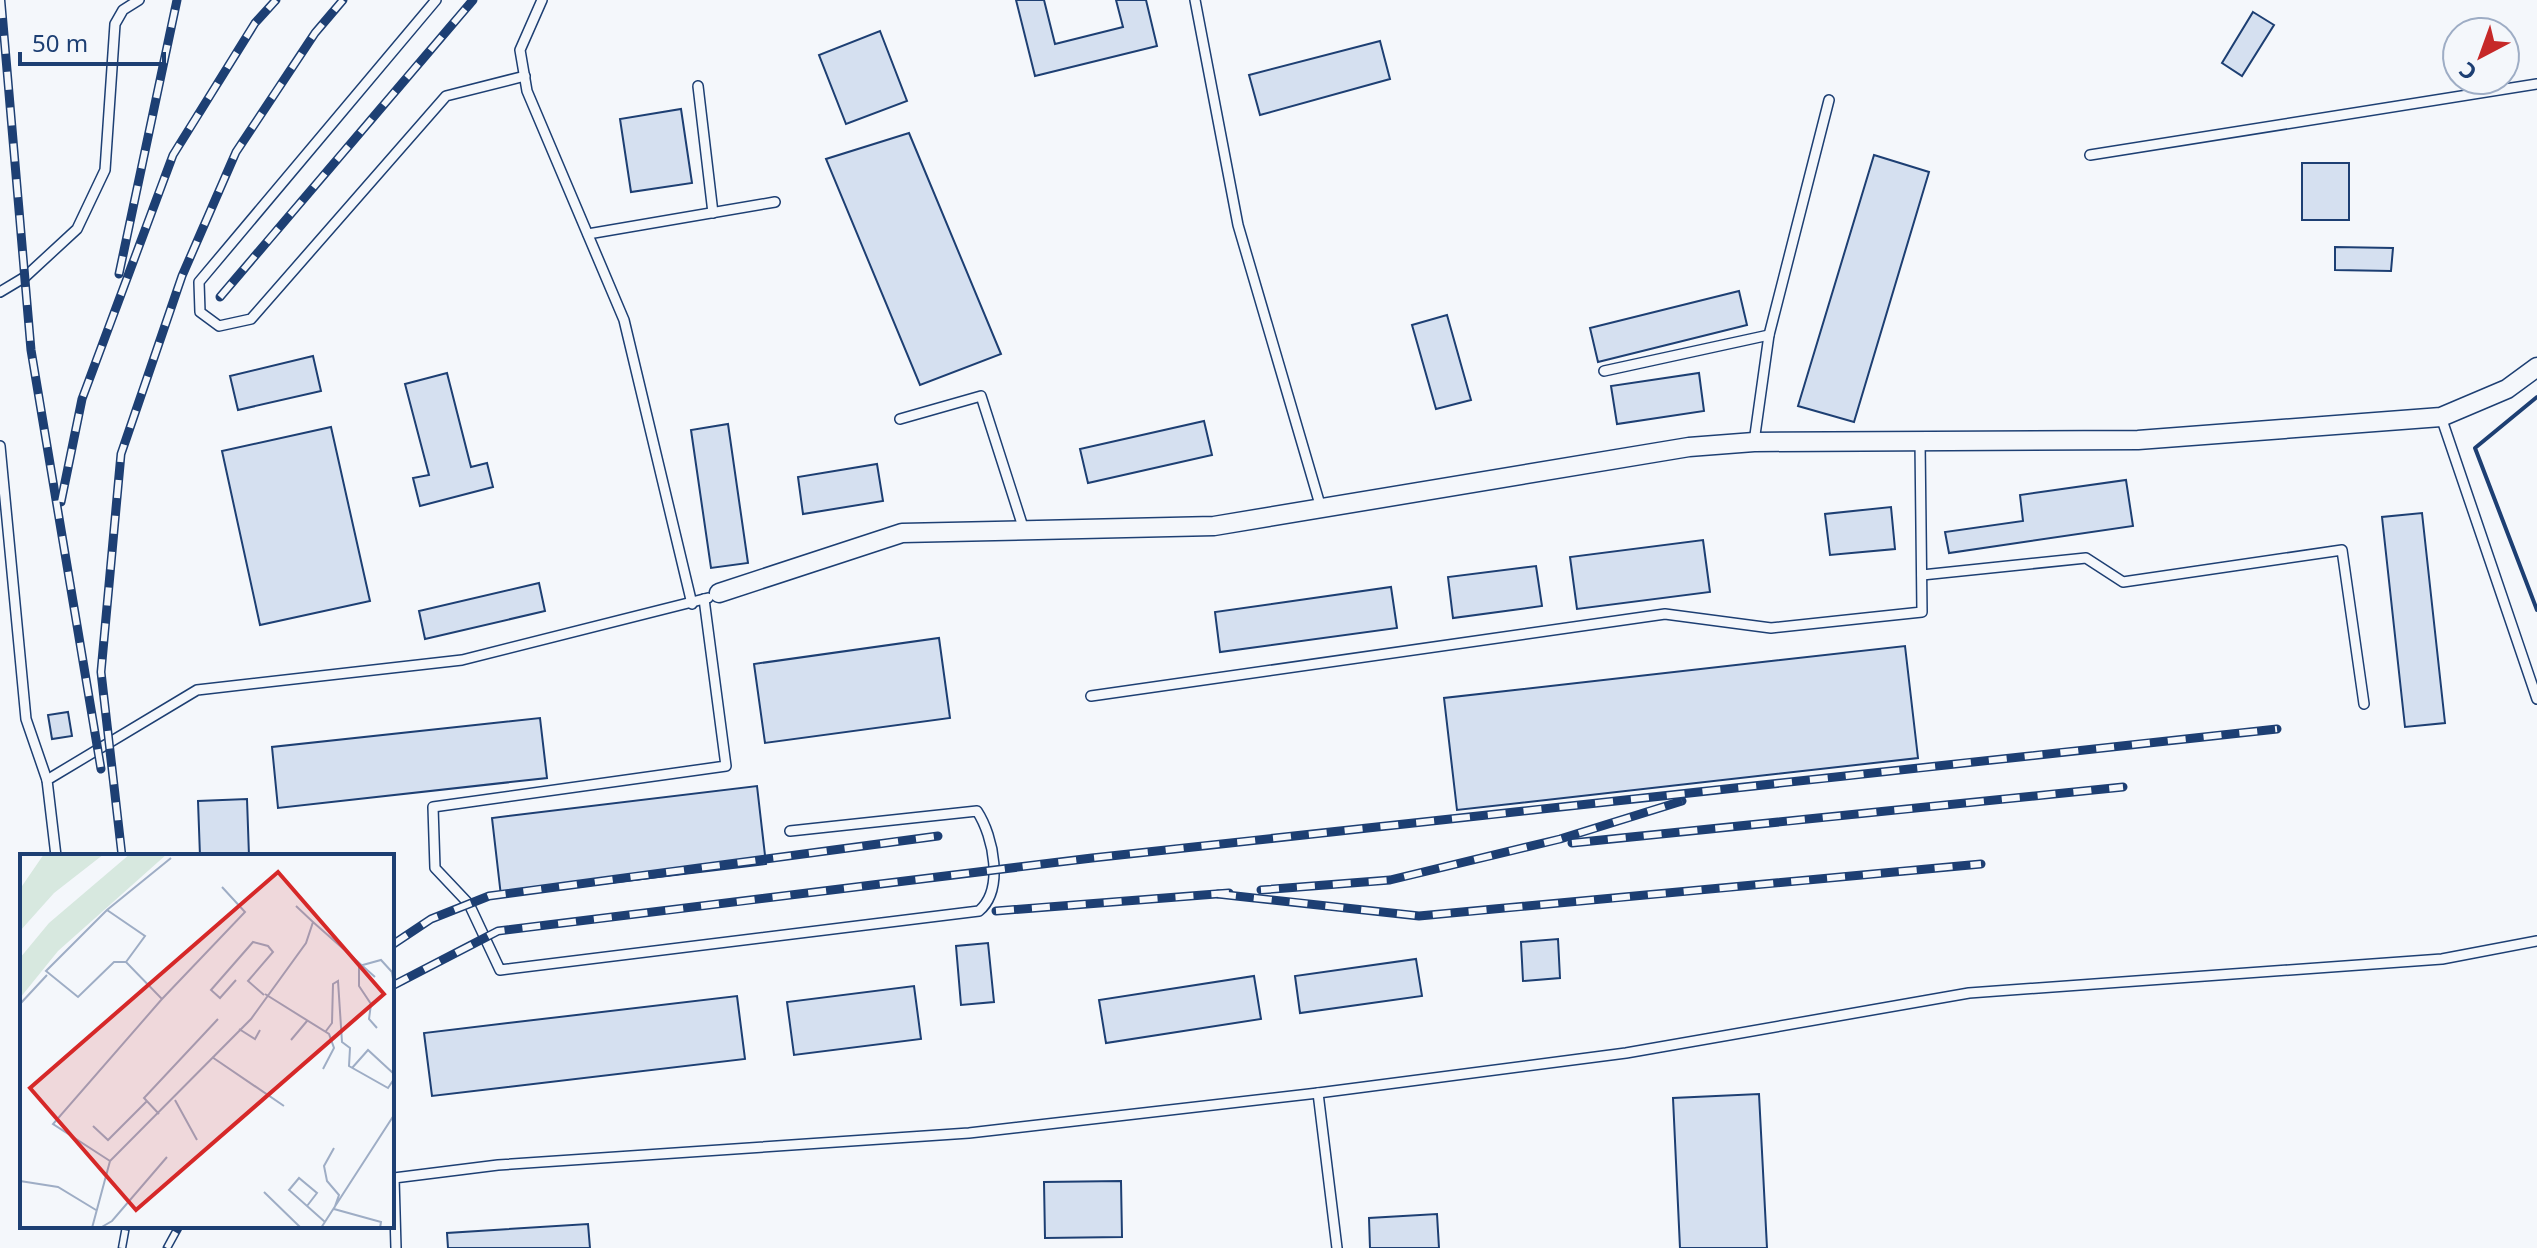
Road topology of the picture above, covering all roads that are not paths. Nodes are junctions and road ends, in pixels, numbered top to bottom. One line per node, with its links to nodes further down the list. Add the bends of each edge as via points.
1 (139, 0): 13 (lane, via 123,10 115,24 105,170 77,229 25,277)
2 (436, 0): 5 (lane, via 199,282 200,312 219,326 251,319 446,96)
3 (542, 0): 5 (lane, via 520,50)
4 (1195, 0): 22 (lane, via 1238,225)
5 (525, 76): 12 (lane)
6 (2537, 84): 9 (lane)
7 (698, 86): 11 (lane)
8 (1829, 100): 14 (lane)
9 (2090, 155)
10 (775, 202): 11 (lane)
11 (713, 213): 12 (lane)
12 (588, 234): 26 (lane, via 624,320)
13 (0, 292)
14 (1769, 335): 16 (lane); 20 (lane)
15 (2537, 367): 17 (street, via 2507,389)
16 (1604, 371)
17 (2441, 417): 19 (street, via 2138,440); 28 (lane)
18 (900, 419): 23 (lane, via 981,396)
19 (1920, 441): 20 (street); 24 (lane)
20 (1754, 442): 22 (street, via 1689,447)
21 (0, 446): 30 (lane, via 26,719)
22 (1321, 508): 23 (street, via 1214,526)
23 (1024, 530): 25 (street, via 902,533)
24 (1922, 575): 27 (lane, via 1922,612 1771,628 1665,614); 29 (lane, via 2086,558 2123,582 2342,550)
25 (712, 596): 26 (lane); 31 (lane, via 726,766 433,807 435,868 469,904 500,970 979,911 991,901 996,884 984,822 977,811)
26 (692, 604): 30 (lane, via 462,660 197,690)
27 (1091, 696)
28 (2537, 699)
29 (2364, 704)
30 (47, 780): 32 (lane)
31 (790, 831)
32 (56, 854)
33 (2537, 941): 34 (lane, via 2442,959 1969,993 1626,1053)
34 (1318, 1093): 35 (lane, via 969,1133 498,1165 394,1178); 36 (lane)
35 (396, 1248)
36 (1337, 1248)

